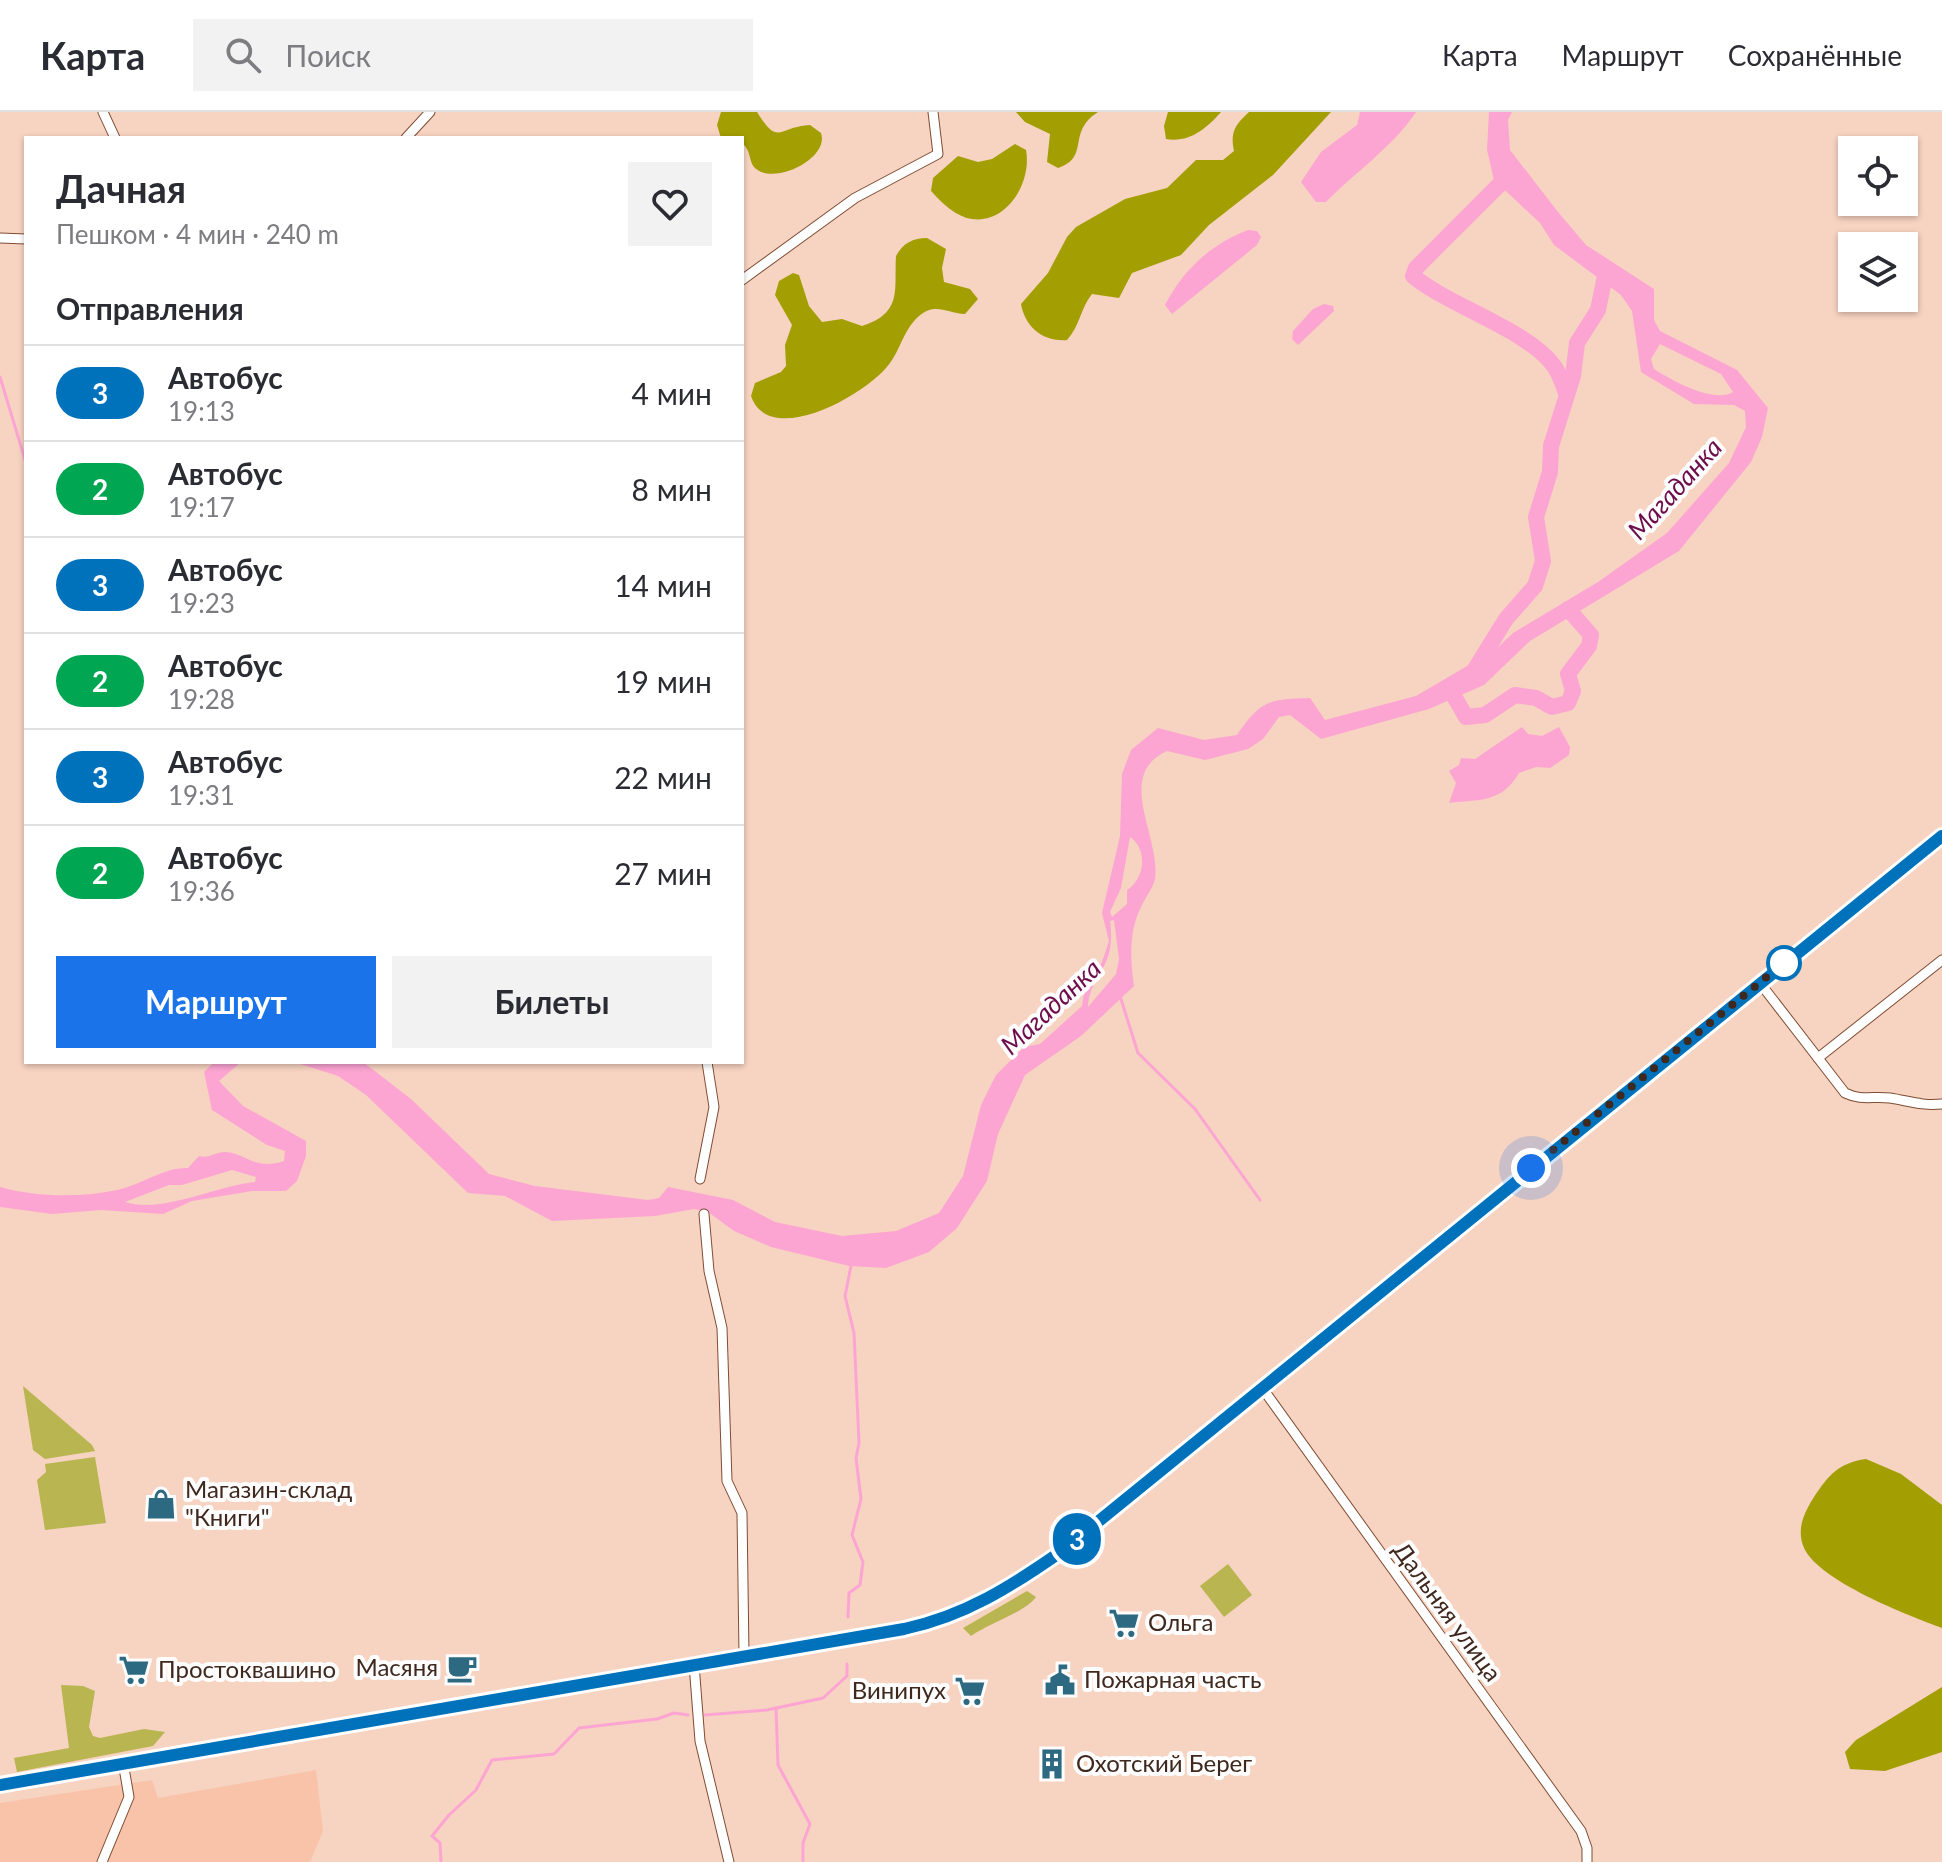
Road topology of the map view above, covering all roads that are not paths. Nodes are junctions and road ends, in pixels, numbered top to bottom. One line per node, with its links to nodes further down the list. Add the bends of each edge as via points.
1 (103, 112): 4 (street)
2 (430, 112): 5 (street)
3 (933, 112): 8 (street, via 938,154 855,198)
4 (114, 136)
5 (408, 136)
6 (0, 238): 7 (street)
7 (24, 239)
8 (744, 279)
9 (1942, 836): 11 (main road)
10 (1942, 960): 12 (street)
11 (1760, 983): 12 (street); 17 (main road)
12 (1818, 1058): 14 (street, via 1845,1093 1861,1101)
13 (707, 1064): 15 (street, via 714,1107)
14 (1942, 1104)
15 (700, 1179)
16 (704, 1214): 18 (street, via 722,1328 727,1481 742,1513)
17 (1263, 1389): 18 (main road, via 1062,1551 990,1599 929,1623); 24 (street, Дальняя улица, via 1581,1831)
18 (744, 1654): 19 (main road)
19 (694, 1664): 20 (main road); 23 (street, via 700,1741)
20 (123, 1762): 21 (main road); 22 (street, via 129,1797)
21 (0, 1785)
22 (102, 1862)
23 (729, 1862)
24 (1587, 1862)

